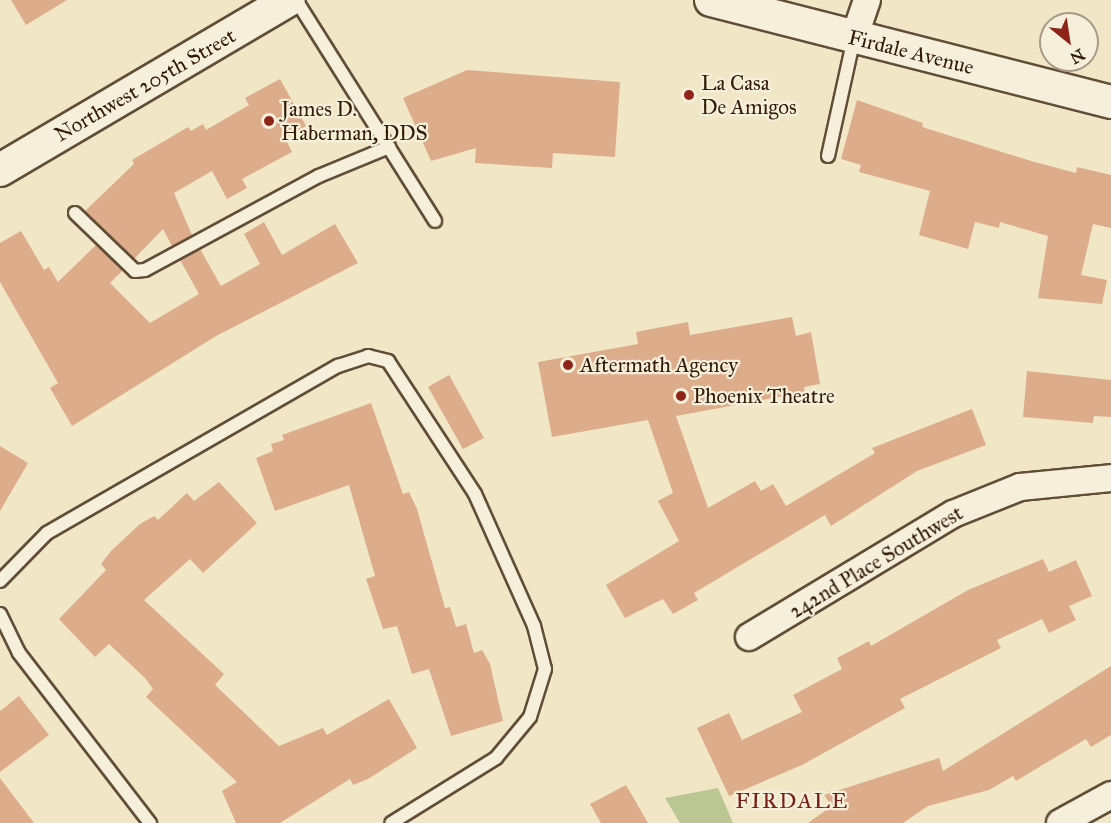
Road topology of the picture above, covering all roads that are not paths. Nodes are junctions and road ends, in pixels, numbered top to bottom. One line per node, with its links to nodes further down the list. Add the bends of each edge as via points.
1 (711, 0): 4 (street, Firdale Avenue)
2 (867, 0): 4 (street)
3 (279, 3): 6 (lane); 8 (street, Northwest 205th Street)
4 (854, 38): 5 (street, Firdale Avenue); 7 (lane)
5 (1111, 102)
6 (388, 147): 9 (lane, via 320,176 145,270 135,271); 10 (lane)
7 (828, 156)
8 (0, 170)
9 (75, 213)
10 (435, 221)
11 (1111, 478): 14 (street, 242nd Place Southwest, via 1020,487 953,514)
12 (0, 581): 17 (lane, via 47,533 338,366 368,356 388,361 475,494 534,626 545,669 530,717 496,758)
13 (0, 614): 16 (lane, via 18,654)
14 (749, 637)
15 (1111, 795): 18 (street)
16 (150, 823)
17 (391, 823)
18 (1060, 823)

